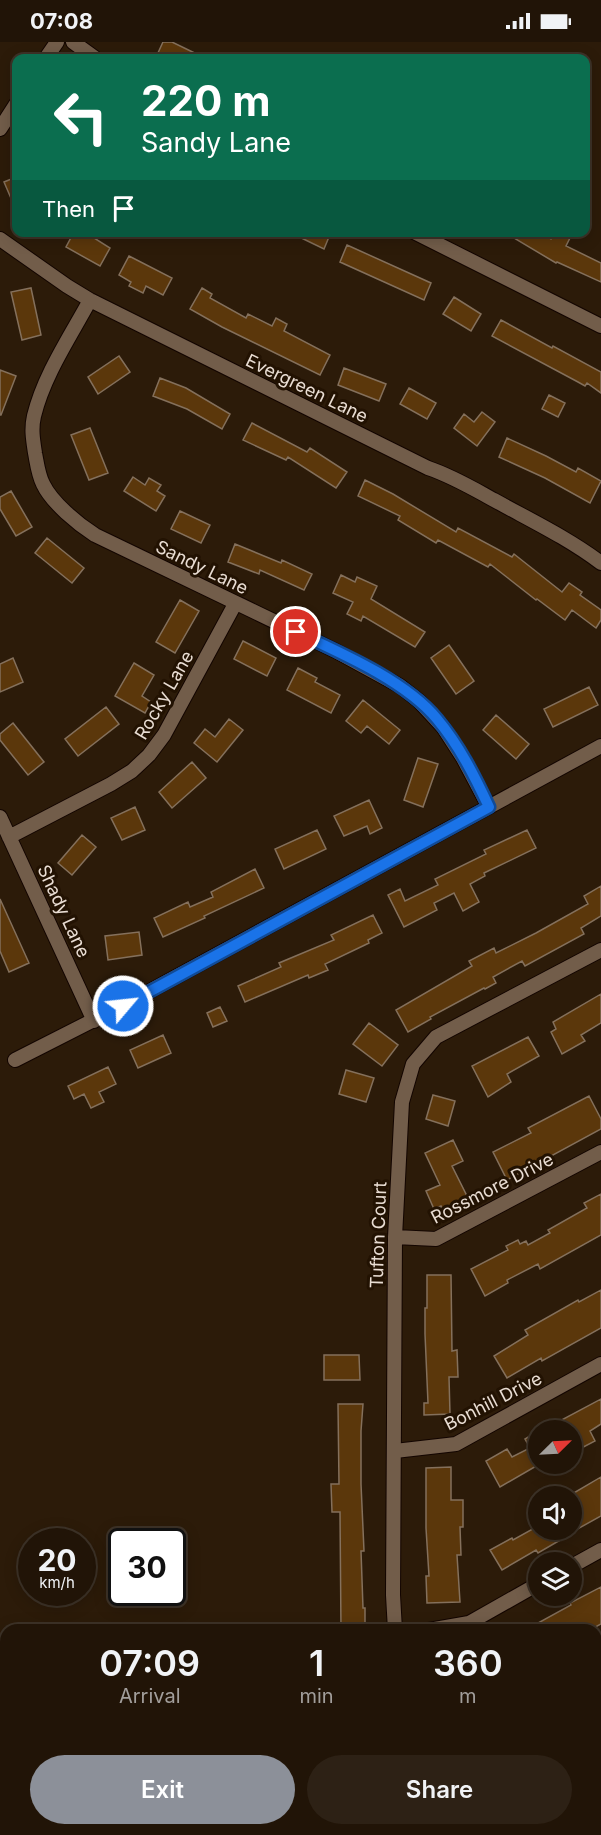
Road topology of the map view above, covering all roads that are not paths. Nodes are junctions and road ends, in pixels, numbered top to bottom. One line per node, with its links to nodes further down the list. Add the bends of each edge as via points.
1 (72, 42): 2 (street)
2 (89, 54)
3 (12, 110): 4 (street)
4 (0, 129)
5 (424, 237): 8 (street)
6 (0, 239): 7 (street, Evergreen Lane)
7 (90, 300): 9 (street, Evergreen Lane, via 461,481 536,521); 10 (street, Sandy Lane, via 52,370 34,415 32,439 43,486 75,521 95,535)
8 (601, 326)
9 (601, 563)
10 (236, 604): 12 (street, Sandy Lane, via 336,651 410,693 443,728); 14 (street, Rocky Lane, via 164,735 149,755 111,784)
11 (601, 746): 12 (street)
12 (489, 807): 16 (street)
13 (0, 817): 14 (street, Shady Lane)
14 (9, 837): 16 (street, Shady Lane)
15 (601, 950): 19 (street, Tufton Court, via 436,1037 413,1064 402,1102)
16 (94, 1021): 17 (street)
17 (15, 1060)
18 (601, 1152): 19 (street, Rossmore Drive, via 436,1239)
19 (395, 1237): 21 (street, Tufton Court)
20 (601, 1364): 21 (street, Bonhill Drive, via 456,1444)
21 (395, 1451): 25 (street, Tufton Court)
22 (601, 1550): 23 (street)
23 (582, 1560)
24 (528, 1590): 26 (street)
25 (395, 1624)
26 (463, 1624)

